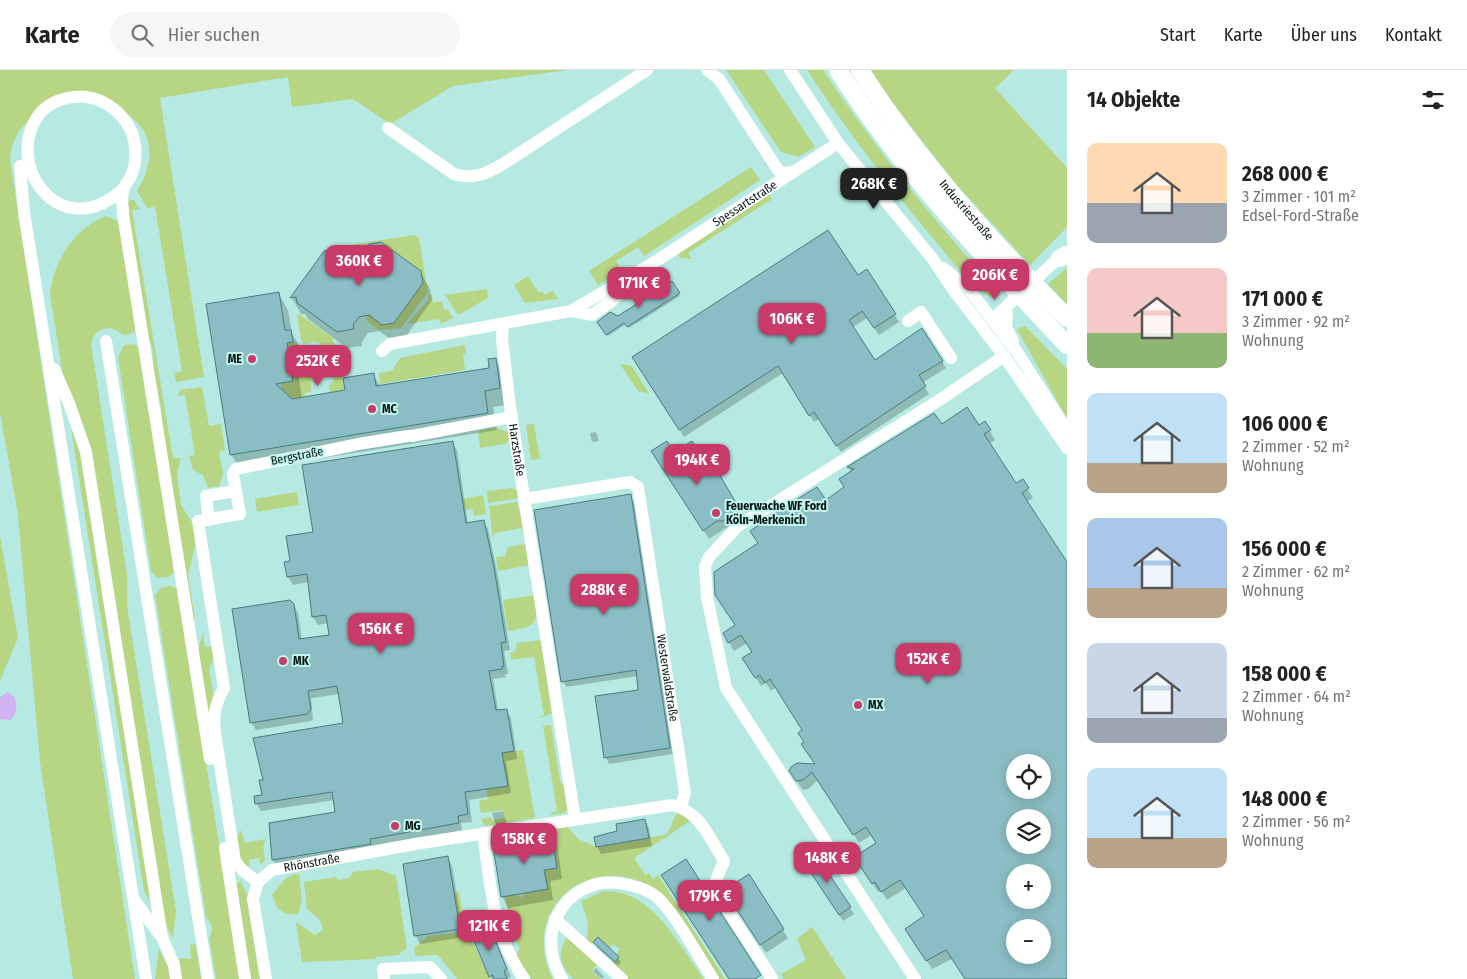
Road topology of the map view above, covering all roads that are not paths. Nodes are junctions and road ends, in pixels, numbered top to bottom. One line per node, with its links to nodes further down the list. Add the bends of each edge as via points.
1 (647, 70): 6 (street, via 480,176 454,174)
2 (707, 70): 9 (street, via 719,79)
3 (790, 70): 7 (street)
4 (860, 70): 14 (highway, Industriestraße, via 922,156 1023,272)
5 (838, 72): 14 (highway, Industriestraße, via 916,178)
6 (388, 128)
7 (838, 143): 10 (street, Spessartstraße); 15 (street, via 932,258 958,279)
8 (24, 144): 12 (street, via 25,165 33,186 56,204 85,209 99,206); 12 (street, via 28,129 46,107 74,97 89,97 103,102 115,109 132,133 135,148 133,169); 26 (street, via 20,165 24,212)
9 (762, 145): 10 (street, via 786,164); 11 (street, via 778,170)
10 (812, 160): 11 (street, Spessartstraße)
11 (792, 172): 20 (street, Spessartstraße, via 650,265 592,315 571,311)
12 (123, 189): 45 (street, via 124,214)
13 (1065, 254): 14 (street)
14 (1023, 295): 15 (street, via 990,306); 16 (street); 17 (highway, Industriestraße); 18 (street); 23 (highway, Industriestraße)
15 (971, 301): 18 (street); 22 (street)
16 (1007, 313): 18 (street); 25 (street, via 1006,327)
17 (1067, 318)
18 (992, 320): 22 (street); 25 (street)
19 (908, 321): 28 (street, via 921,312)
20 (503, 325): 24 (street, via 390,344); 29 (street, Harzstraße)
21 (106, 341): 44 (street)
22 (995, 344): 27 (street)
23 (1067, 345)
24 (382, 351)
25 (1017, 352): 30 (street)
26 (47, 354): 39 (street); 41 (street, via 86,452)
27 (1004, 356): 31 (street); 54 (street, via 738,526 709,557 705,566 706,597 726,688)
28 (950, 358)
29 (512, 417): 32 (street, Bergstraße, via 240,467 233,474); 33 (street, Harzstraße)
30 (1067, 430)
31 (1067, 448)
32 (236, 491): 34 (street, via 206,496); 34 (street, via 240,514)
33 (524, 499): 35 (street, Westerwaldstraße, via 630,482 638,487 685,793); 36 (street, Harzstraße)
34 (204, 520): 38 (street, via 224,688 213,715 235,861)
35 (681, 807): 36 (street, Rhönstraße, via 659,805); 53 (street, via 697,818 724,861 713,888)
36 (575, 818): 37 (street, Rhönstraße)
37 (483, 833): 38 (street, Rhönstraße, via 272,870); 49 (street, via 500,934)
38 (258, 882): 46 (street, via 253,899)
39 (134, 899): 41 (street); 42 (street)
40 (555, 919): 50 (street, via 551,953); 51 (street); 52 (street, via 569,899 584,888 620,882 639,887 656,897 670,913)
41 (162, 937): 43 (street, via 174,965)
42 (146, 979)
43 (176, 979)
44 (208, 979)
45 (245, 979)
46 (266, 979)
47 (384, 979): 48 (street, via 383,969 430,967)
48 (441, 979)
49 (524, 979)
50 (562, 979)
51 (622, 979)
52 (713, 979)
53 (770, 979)
54 (916, 979)

